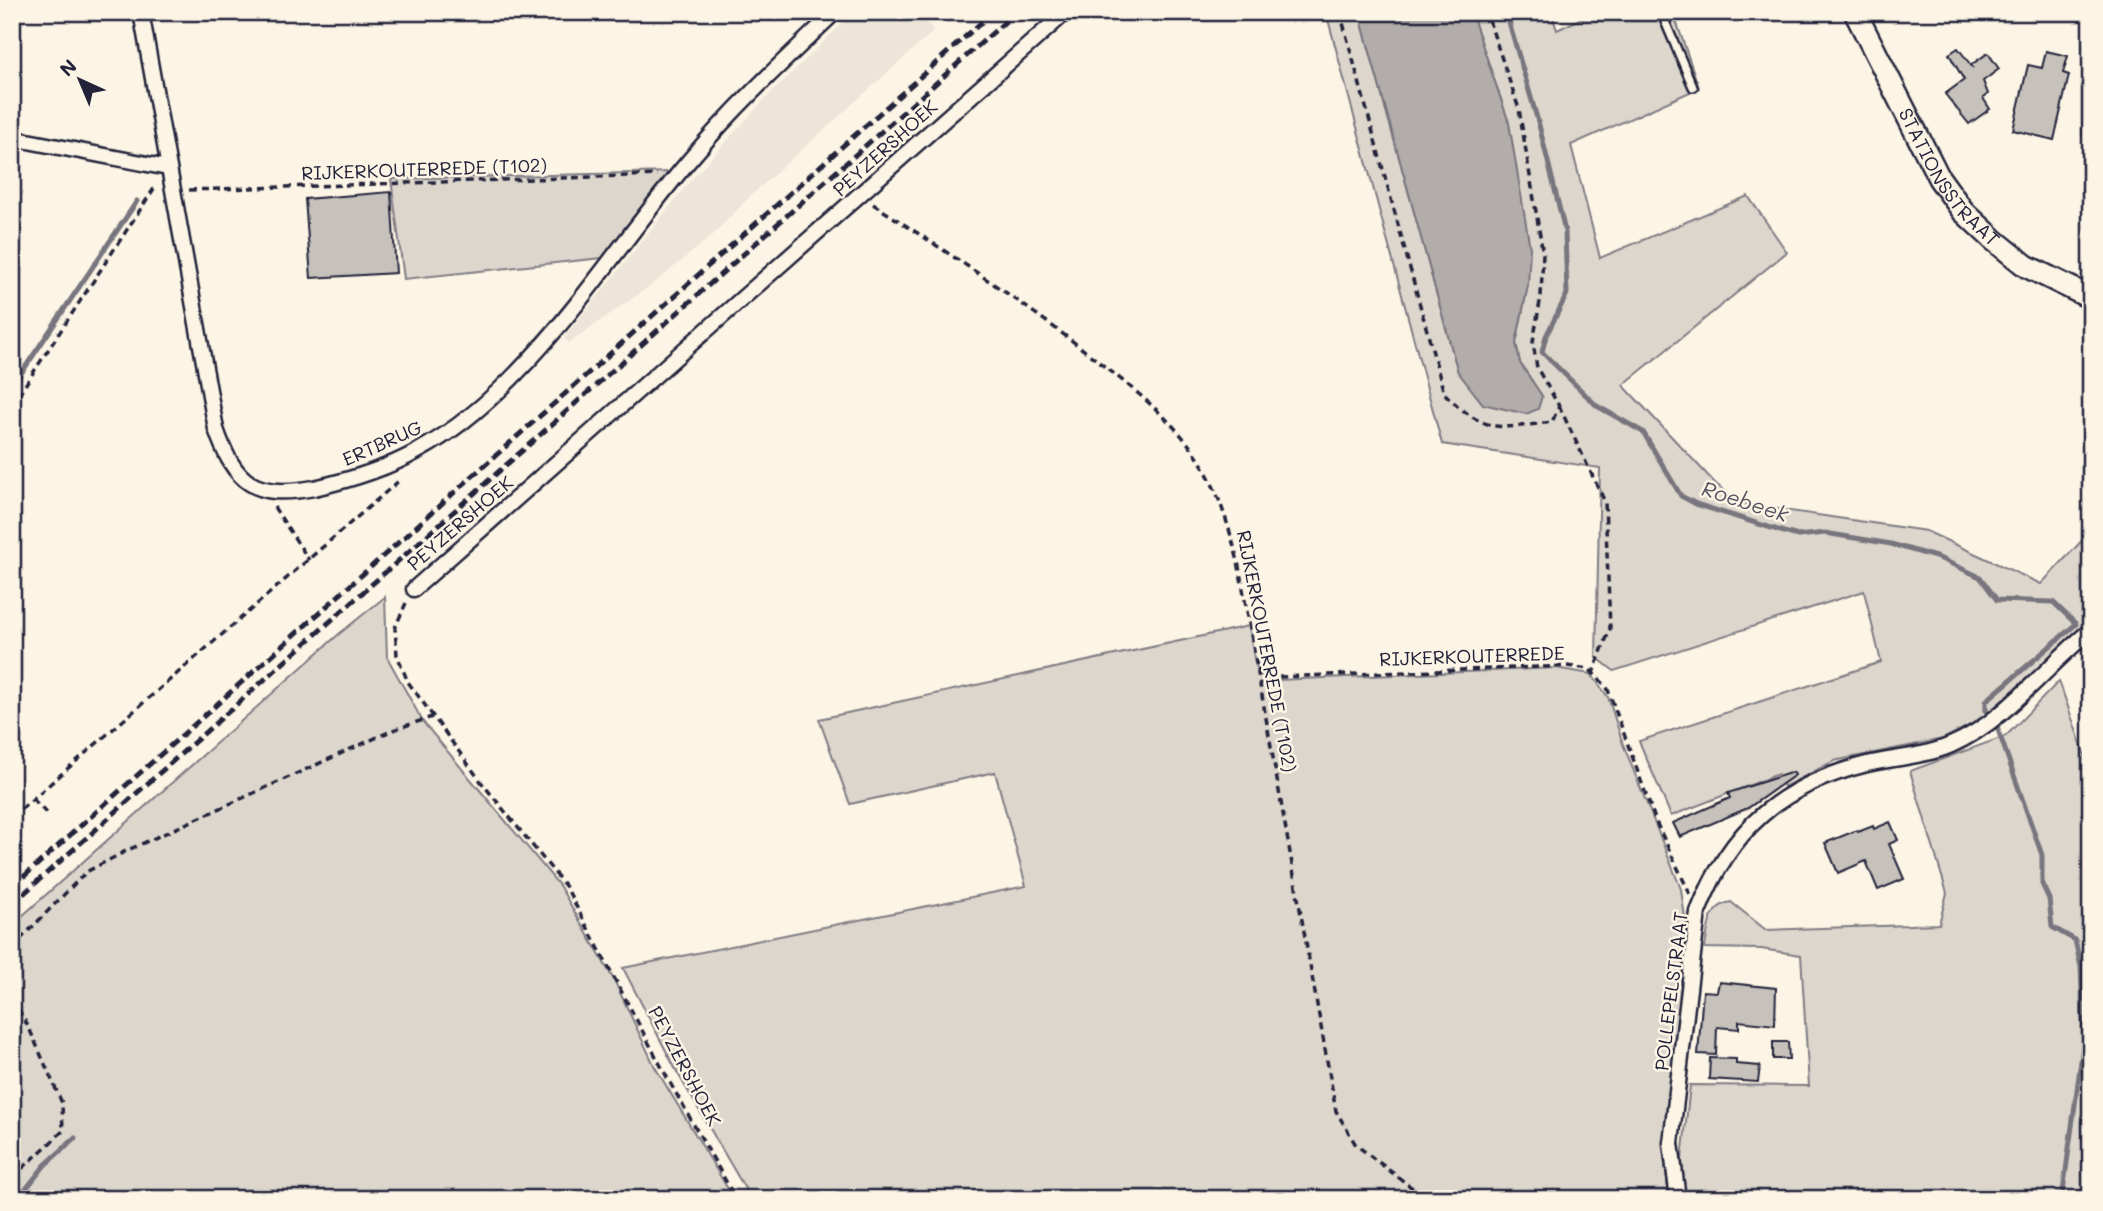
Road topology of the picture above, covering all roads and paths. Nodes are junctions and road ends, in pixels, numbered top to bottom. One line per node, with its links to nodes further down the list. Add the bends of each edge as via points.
1 (141, 12): 10 (street)
2 (1066, 12): 13 (street, PEYZERSHOEK)
3 (1340, 12): 16 (path, via 1444,393 1468,417 1502,428 1552,422)
4 (1486, 12): 16 (path, via 1519,109 1543,254 1533,342 1537,368)
5 (1661, 12): 8 (lane)
6 (1855, 12): 14 (street, STATIONSSTRAAT, via 1939,178 1963,211 2026,266)
7 (835, 13): 11 (street, ERTBRUG)
8 (1693, 87)
9 (12, 138): 10 (street)
10 (168, 168): 12 (street); 15 (path)
11 (677, 174): 12 (path, RIJKERKOUTERREDE (T102)); 17 (street, ERTBRUG, via 568,314 514,373 460,422)
12 (172, 190): 18 (street, via 216,429 232,468)
13 (860, 196): 20 (street, PEYZERSHOEK); 22 (path, RIJKERKOUTERREDE (T102), via 1069,338 1134,390 1191,448 1223,506)
14 (2091, 298)
15 (12, 405)
16 (1559, 406): 23 (path, via 1605,502 1610,629)
17 (417, 452): 18 (street, ERTBRUG, via 332,484); 19 (path, via 418,460 407,474)
18 (262, 490): 19 (path)
19 (309, 560): 25 (path)
20 (414, 589): 24 (path, PEYZERSHOEK, via 395,628 397,655 408,682)
21 (2091, 630): 28 (street, POLLEPELSTRAAT, via 1991,721 1950,746 1864,765 1787,794 1730,848)
22 (1258, 668): 23 (path, RIJKERKOUTERREDE, via 1277,677 1567,666 1589,668); 33 (path, RIJKERKOUTERREDE (T102), via 1336,1111 1356,1145)
23 (1593, 673): 28 (path, RIJKERKOUTERREDE, via 1607,687 1656,822)
24 (432, 717): 29 (path, via 380,736 86,872); 32 (path, PEYZERSHOEK, via 566,887)
25 (33, 799): 26 (path); 27 (path)
26 (46, 813)
27 (12, 817)
28 (1698, 912): 34 (street, POLLEPELSTRAAT, via 1671,1143)
29 (12, 948)
30 (12, 999): 31 (path, via 62,1103 63,1131)
31 (12, 1178)
32 (736, 1199)
33 (1427, 1199)
34 (1678, 1199)

